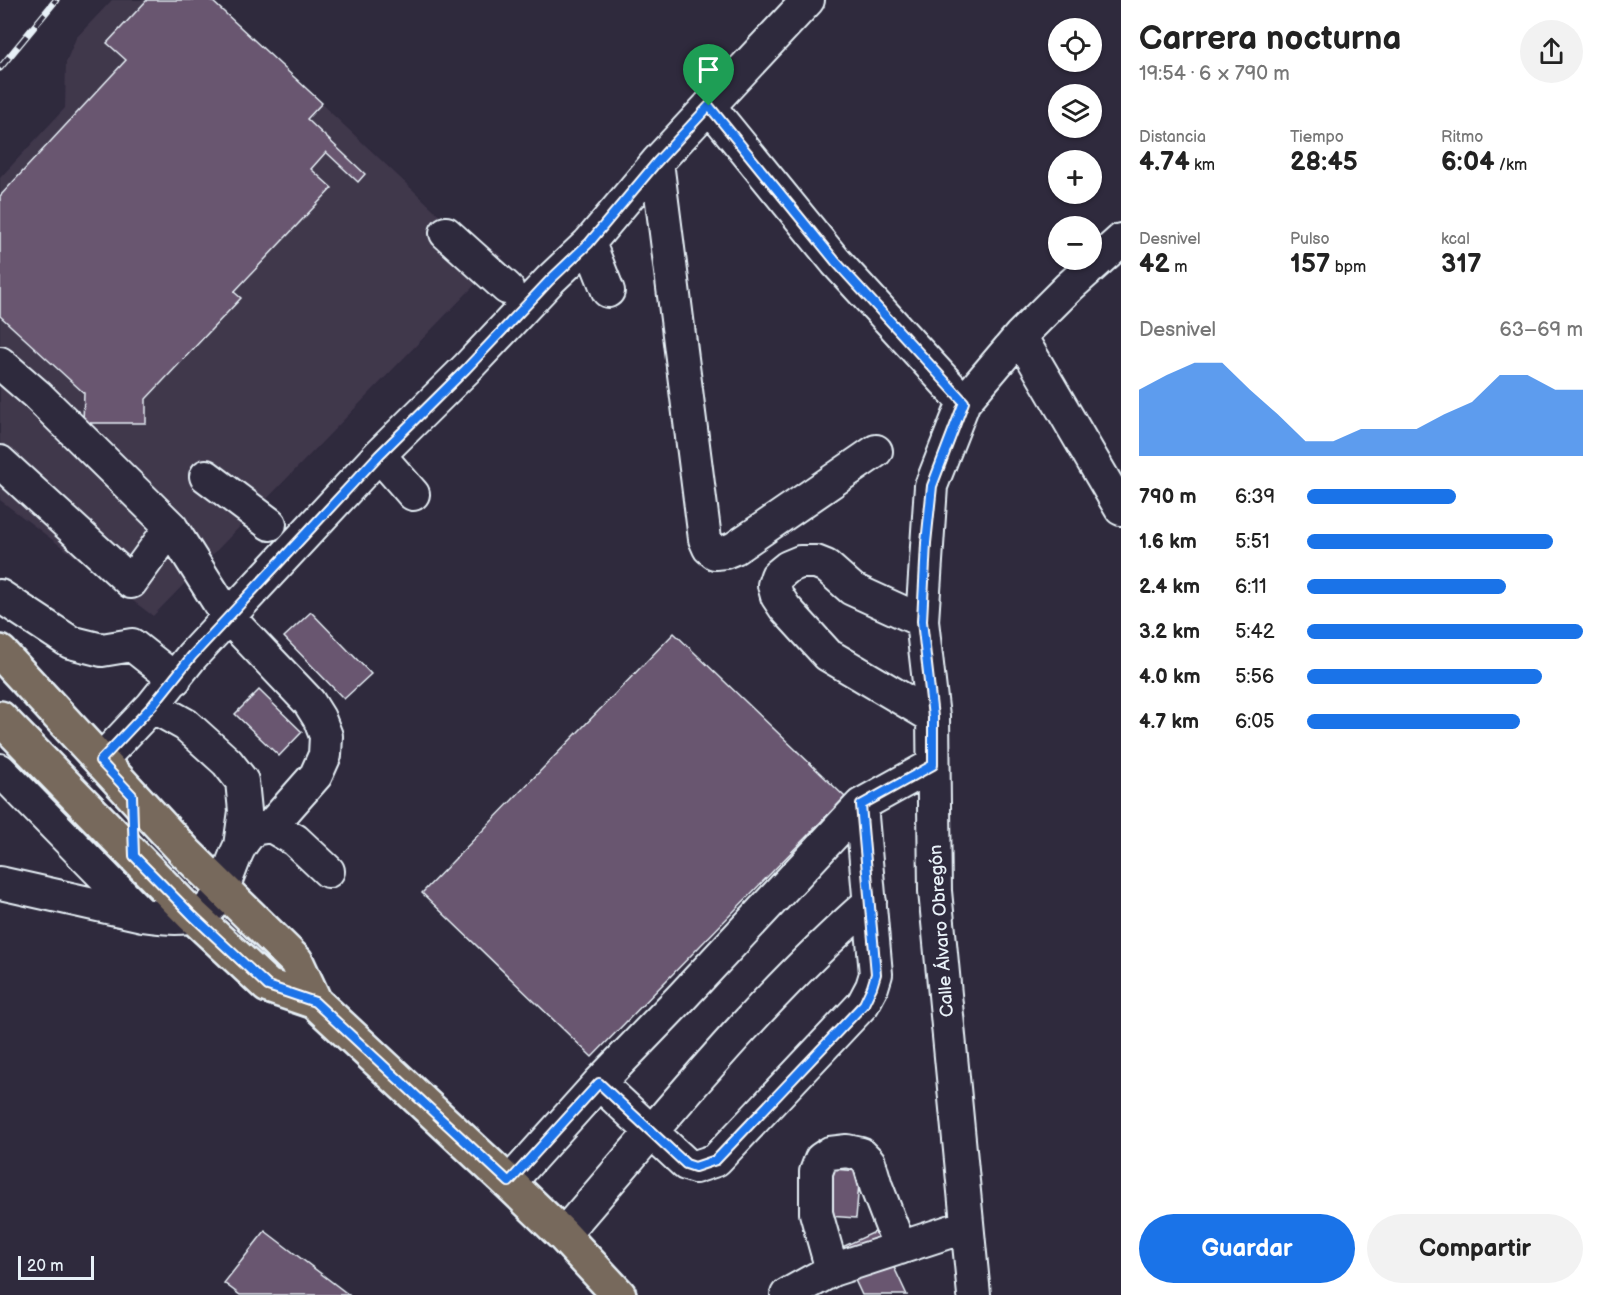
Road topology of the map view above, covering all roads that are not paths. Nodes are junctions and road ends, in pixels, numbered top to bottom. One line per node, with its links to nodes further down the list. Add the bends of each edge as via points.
1 (808, 0): 2 (street)
2 (709, 106): 3 (street); 11 (street, via 836,262)
3 (657, 162): 6 (street); 12 (street, via 709,548 715,554 735,548)
4 (446, 233): 7 (street)
5 (1121, 240): 9 (street, Calle Álvaro Obregón)
6 (589, 243): 8 (street); 13 (street)
7 (507, 288)
8 (608, 291)
9 (1020, 336): 11 (street, Calle Álvaro Obregón); 17 (street)
10 (0, 363): 19 (street, via 37,394)
11 (964, 402): 22 (street, Calle Álvaro Obregón, via 932,486)
12 (876, 452)
13 (379, 455): 16 (street); 21 (street)
14 (0, 462): 19 (street, via 131,582)
15 (206, 476): 18 (street)
16 (413, 494)
17 (1121, 509)
18 (270, 524)
19 (171, 527): 21 (street)
20 (0, 596): 24 (street, via 70,642 102,650 132,645)
21 (228, 617): 24 (street); 34 (street, via 309,702 326,736 325,754 316,775)
22 (922, 621): 27 (street, Calle Álvaro Obregón); 27 (street, via 852,589 816,562 788,567 777,576 774,585 785,608 828,655)
23 (0, 652): 29 (main road)
24 (175, 679): 26 (street)
25 (0, 700): 32 (main road, via 31,723 85,776 105,788)
26 (152, 706): 29 (street); 35 (street, via 186,725 242,781 245,812)
27 (933, 717): 30 (street, Calle Álvaro Obregón)
28 (0, 718): 36 (main road)
29 (100, 761): 32 (main road)
30 (933, 765): 33 (street); 47 (street, Calle Álvaro Obregón, via 934,891)
31 (0, 770): 41 (street)
32 (132, 795): 36 (main road); 39 (main road)
33 (861, 805): 40 (street); 44 (street)
34 (271, 826): 35 (street, via 253,829); 37 (street, via 295,840)
35 (240, 846): 39 (street)
36 (134, 856): 42 (main road)
37 (328, 871)
38 (0, 883): 41 (street)
39 (222, 889): 42 (street, via 204,911); 43 (main road, via 296,961)
40 (870, 902): 45 (street, via 746,1024); 45 (street, via 876,974 864,1004 716,1160 695,1167 686,1164)
41 (142, 915): 42 (street)
42 (193, 916): 43 (main road, via 268,986)
43 (315, 1002): 46 (main road)
44 (599, 1083): 45 (street); 46 (street)
45 (650, 1131): 48 (street)
46 (509, 1182): 48 (main road)
47 (967, 1226): 49 (street); 53 (street, Calle Álvaro Obregón)
48 (563, 1235): 51 (main road)
49 (900, 1248): 50 (street); 50 (street, via 869,1162 861,1154 830,1153 821,1159 816,1172 816,1213)
50 (832, 1270): 52 (street)
51 (619, 1295)
52 (787, 1295)
53 (974, 1295)

